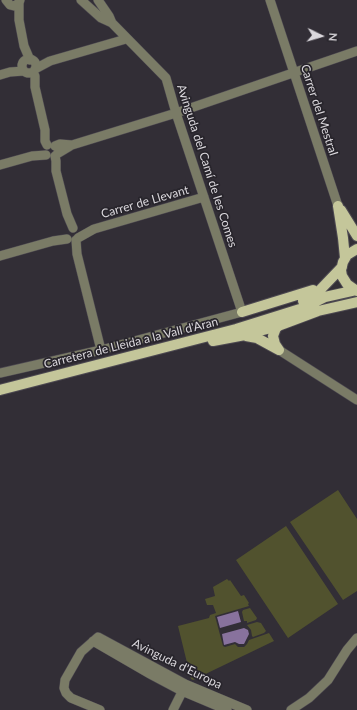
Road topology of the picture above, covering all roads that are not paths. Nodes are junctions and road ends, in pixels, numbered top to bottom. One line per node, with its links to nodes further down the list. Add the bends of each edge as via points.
1 (81, 0): 5 (street, Avinguda del Camí de les Comes, via 101,18)
2 (98, 0): 5 (street, Avinguda del Camí de les Comes)
3 (270, 0): 9 (street, Carrer del Mestral)
4 (13, 2): 8 (street)
5 (112, 23): 6 (street, Avinguda del Camí de les Comes)
6 (126, 39): 8 (street); 11 (street, Avinguda del Camí de les Comes, via 166,78)
7 (357, 51): 9 (street)
8 (29, 66): 10 (street); 12 (street)
9 (294, 72): 11 (street); 15 (street, Carrer del Mestral)
10 (0, 75)
11 (176, 113): 12 (street); 14 (street, Avinguda del Camí de les Comes)
12 (50, 150): 13 (street); 16 (street)
13 (0, 166)
14 (204, 197): 16 (street, Carrer de Llevant); 25 (street, Avinguda del Camí de les Comes)
15 (338, 206): 17 (main road); 20 (main road, via 344,238)
16 (72, 235): 19 (street, Carrer de Llevant); 30 (street)
17 (357, 236)
18 (357, 249): 20 (main road, via 349,253)
19 (0, 256)
20 (343, 262): 21 (main road); 22 (main road, via 342,273 345,281)
21 (323, 287): 25 (main road); 26 (main road, via 299,304)
22 (357, 290): 24 (main road, via 325,297)
23 (357, 302): 27 (main road, via 318,311)
24 (303, 308): 26 (main road); 27 (main road)
25 (242, 312): 30 (street)
26 (268, 319): 29 (main road, Carretera de Lleida a la Vall d'Aran)
27 (278, 326): 28 (main road); 31 (main road, via 273,339)
28 (244, 335): 29 (main road); 31 (main road, via 257,338)
29 (167, 347): 33 (main road, Carretera de Lleida a la Vall d'Aran)
30 (101, 350): 32 (street)
31 (279, 350): 34 (street)
32 (0, 373)
33 (0, 390)
34 (357, 400)
35 (357, 638): 41 (street, via 328,680 309,698)
36 (184, 687): 37 (street, Avinguda d'Europa, via 136,667 95,639 81,652 65,680 64,688 71,698); 38 (street); 39 (street, Avinguda d'Europa); 40 (street, Avinguda d'Europa)
37 (100, 710)
38 (173, 710)
39 (227, 710)
40 (246, 710)
41 (291, 710)

